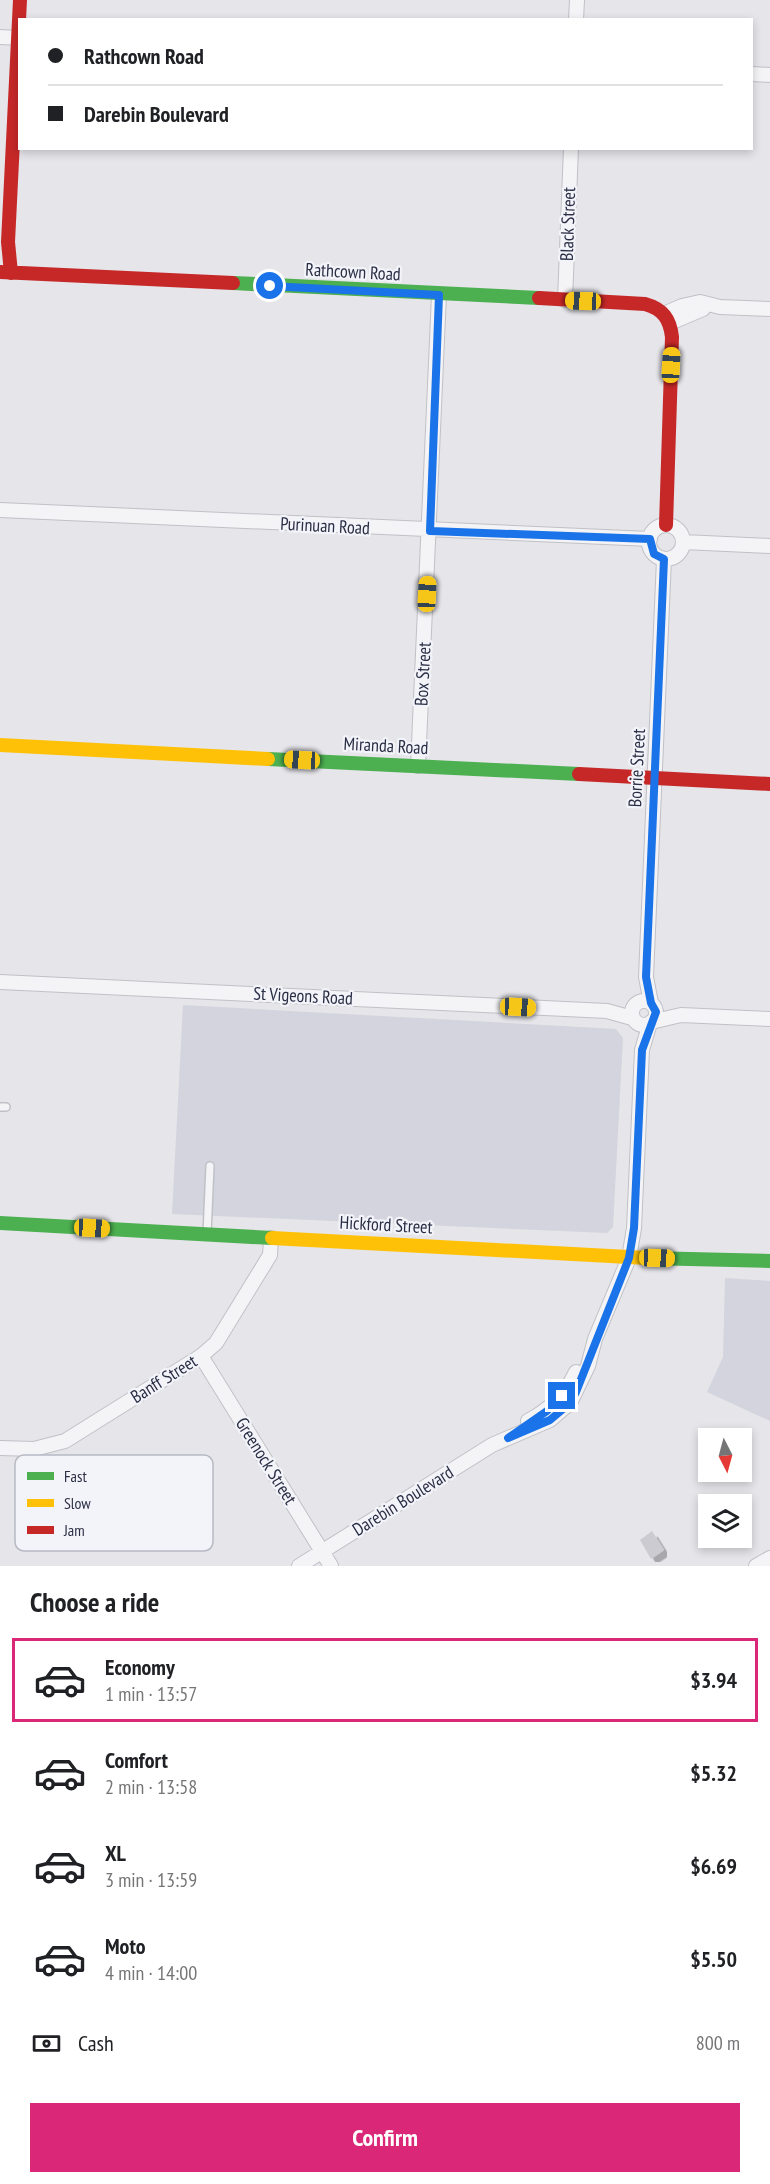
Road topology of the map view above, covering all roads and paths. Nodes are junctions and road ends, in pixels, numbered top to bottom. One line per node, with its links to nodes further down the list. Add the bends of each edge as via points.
1 (20, 0): 3 (street)
2 (577, 0): 4 (street)
3 (20, 18)
4 (576, 18)
5 (0, 37): 6 (street)
6 (18, 38)
7 (18, 57): 11 (street)
8 (753, 74): 9 (street)
9 (770, 75)
10 (571, 150): 13 (street, Black Street)
11 (4, 273): 12 (street, Rathcown Road)
12 (439, 295): 13 (street, Rathcown Road); 18 (street, Box Street)
13 (565, 300): 15 (street, Rathcown Road, via 650,304)
14 (770, 309): 15 (street, via 720,307)
15 (668, 318): 17 (street, via 672,341)
16 (0, 510): 18 (street, Purinuan Road)
17 (666, 525): 19 (street, via 655,529); 20 (street, via 680,532)
18 (430, 531): 19 (street, Purinuan Road); 24 (street, Box Street)
19 (650, 539): 22 (street, via 654,554)
20 (683, 542): 21 (street); 22 (street, via 677,555)
21 (770, 546)
22 (664, 559): 25 (street, Borrie Street)
23 (0, 746): 24 (street, Miranda Road)
24 (418, 765): 25 (street, Miranda Road)
25 (655, 779): 26 (street, Miranda Road); 27 (street, Borrie Street)
26 (770, 784)
27 (646, 977): 29 (street, Borrie Street); 30 (street, Borrie Street)
28 (0, 982): 30 (street, St Vigeons Road)
29 (653, 1006): 30 (street, via 644,1000); 31 (street); 33 (street, via 656,1016)
30 (635, 1012): 33 (street, via 643,1025); 34 (street)
31 (681, 1015): 32 (street); 33 (street)
32 (770, 1019)
33 (651, 1023): 34 (street)
34 (642, 1050): 39 (street, via 634,1228)
35 (210, 1166): 37 (lane)
36 (0, 1223): 37 (street, Hickford Street)
37 (207, 1234): 38 (street, Hickford Street)
38 (271, 1238): 39 (street, Hickford Street); 41 (street, Banff Street, via 270,1255 216,1343)
39 (629, 1258): 40 (street, Hickford Street); 43 (street, Darebin Boulevard, via 595,1339 562,1396 547,1411)
40 (770, 1261)
41 (201, 1356): 42 (street, Banff Street, via 65,1441 34,1449); 43 (street, Greenock Street)
42 (0, 1448)
43 (321, 1551): 45 (street, Darebin Boulevard); 46 (street, Greenock Street)
44 (770, 1558): 47 (street)
45 (299, 1566)
46 (331, 1566)
47 (756, 1566)

